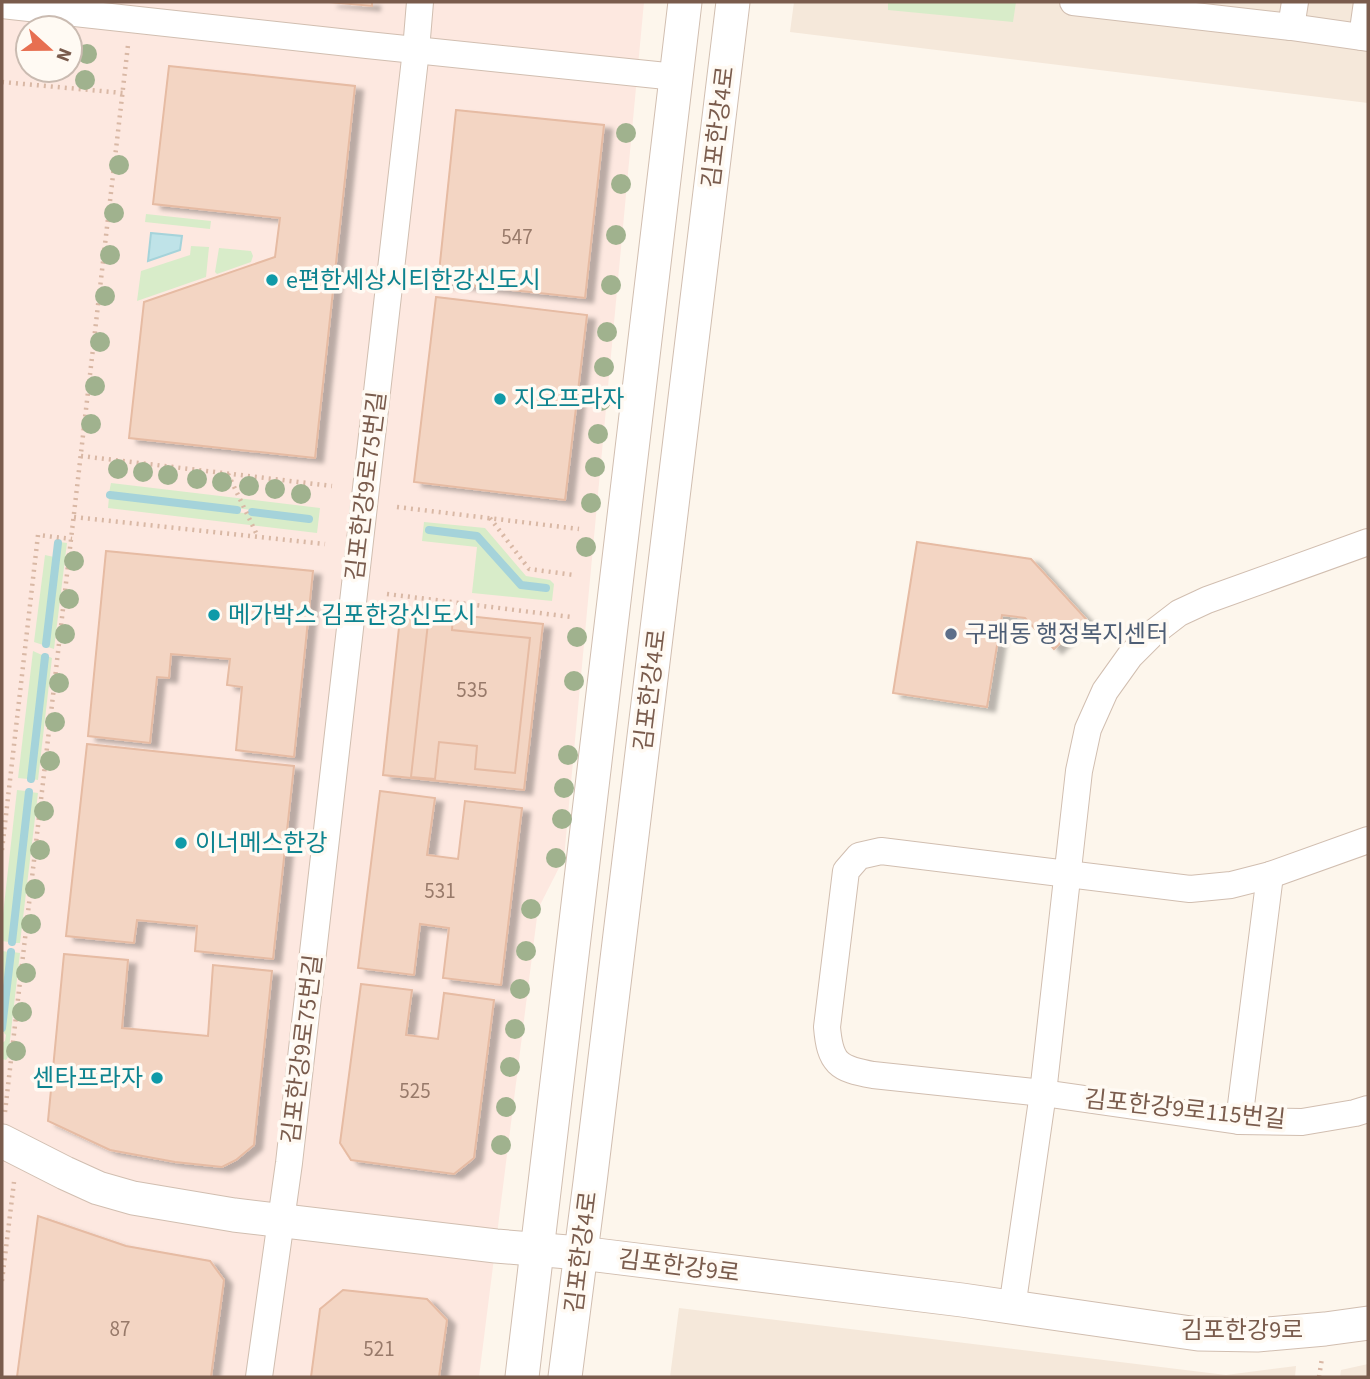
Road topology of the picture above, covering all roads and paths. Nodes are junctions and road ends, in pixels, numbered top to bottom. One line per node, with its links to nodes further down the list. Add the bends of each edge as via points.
1 (420, 2): 10 (street, 김포한강9로75번길)
2 (685, 2): 11 (street, 김포한강4로)
3 (733, 2): 39 (street, 김포한강4로)
4 (1073, 2): 7 (street)
5 (1367, 2): 8 (street)
6 (2, 5): 10 (street)
7 (1293, 14): 8 (street)
8 (1365, 38)
9 (128, 45): 13 (path)
10 (416, 50): 11 (street); 37 (street, 김포한강9로75번길)
11 (676, 76): 38 (street, 김포한강4로)
12 (2, 82): 13 (path)
13 (123, 93): 14 (path)
14 (81, 456): 15 (path); 18 (path)
15 (227, 474): 16 (path); 21 (path)
16 (332, 486)
17 (397, 507): 19 (path)
18 (74, 517): 21 (path); 22 (path)
19 (490, 518): 20 (path); 25 (path, via 529,569)
20 (579, 529)
21 (258, 537): 24 (path)
22 (72, 539): 29 (path, via 38,535); 35 (path)
23 (1368, 542): 30 (street, via 1179,613 1130,656 1105,691 1088,729)
24 (325, 544)
25 (574, 575)
26 (387, 594): 27 (path)
27 (571, 617)
28 (1368, 840): 31 (street, 김포한강9로115번길)
29 (2, 850)
30 (1068, 874): 31 (street, 김포한강9로115번길, via 1189,889); 32 (street); 32 (street, 김포한강9로115번길, via 881,851 859,856 846,871 827,1027 837,1062 851,1071)
31 (1270, 875): 34 (street)
32 (1042, 1093): 34 (street, 김포한강9로115번길); 41 (street)
33 (1368, 1109): 34 (street, 김포한강9로115번길, via 1302,1122)
34 (1239, 1121)
35 (3, 1127): 37 (street, 김포한강9로, via 65,1173 99,1188 133,1198)
36 (14, 1181): 40 (path)
37 (281, 1220): 38 (street, 김포한강9로); 43 (street, 김포한강9로75번길)
38 (538, 1250): 39 (street, 김포한강9로); 44 (street, 김포한강4로)
39 (580, 1254): 41 (street, 김포한강9로); 45 (street, 김포한강4로)
40 (2, 1281)
41 (1012, 1308): 42 (street, 김포한강9로, via 1198,1334 1256,1335)
42 (1368, 1323)
43 (258, 1377)
44 (522, 1377)
45 (565, 1377)

